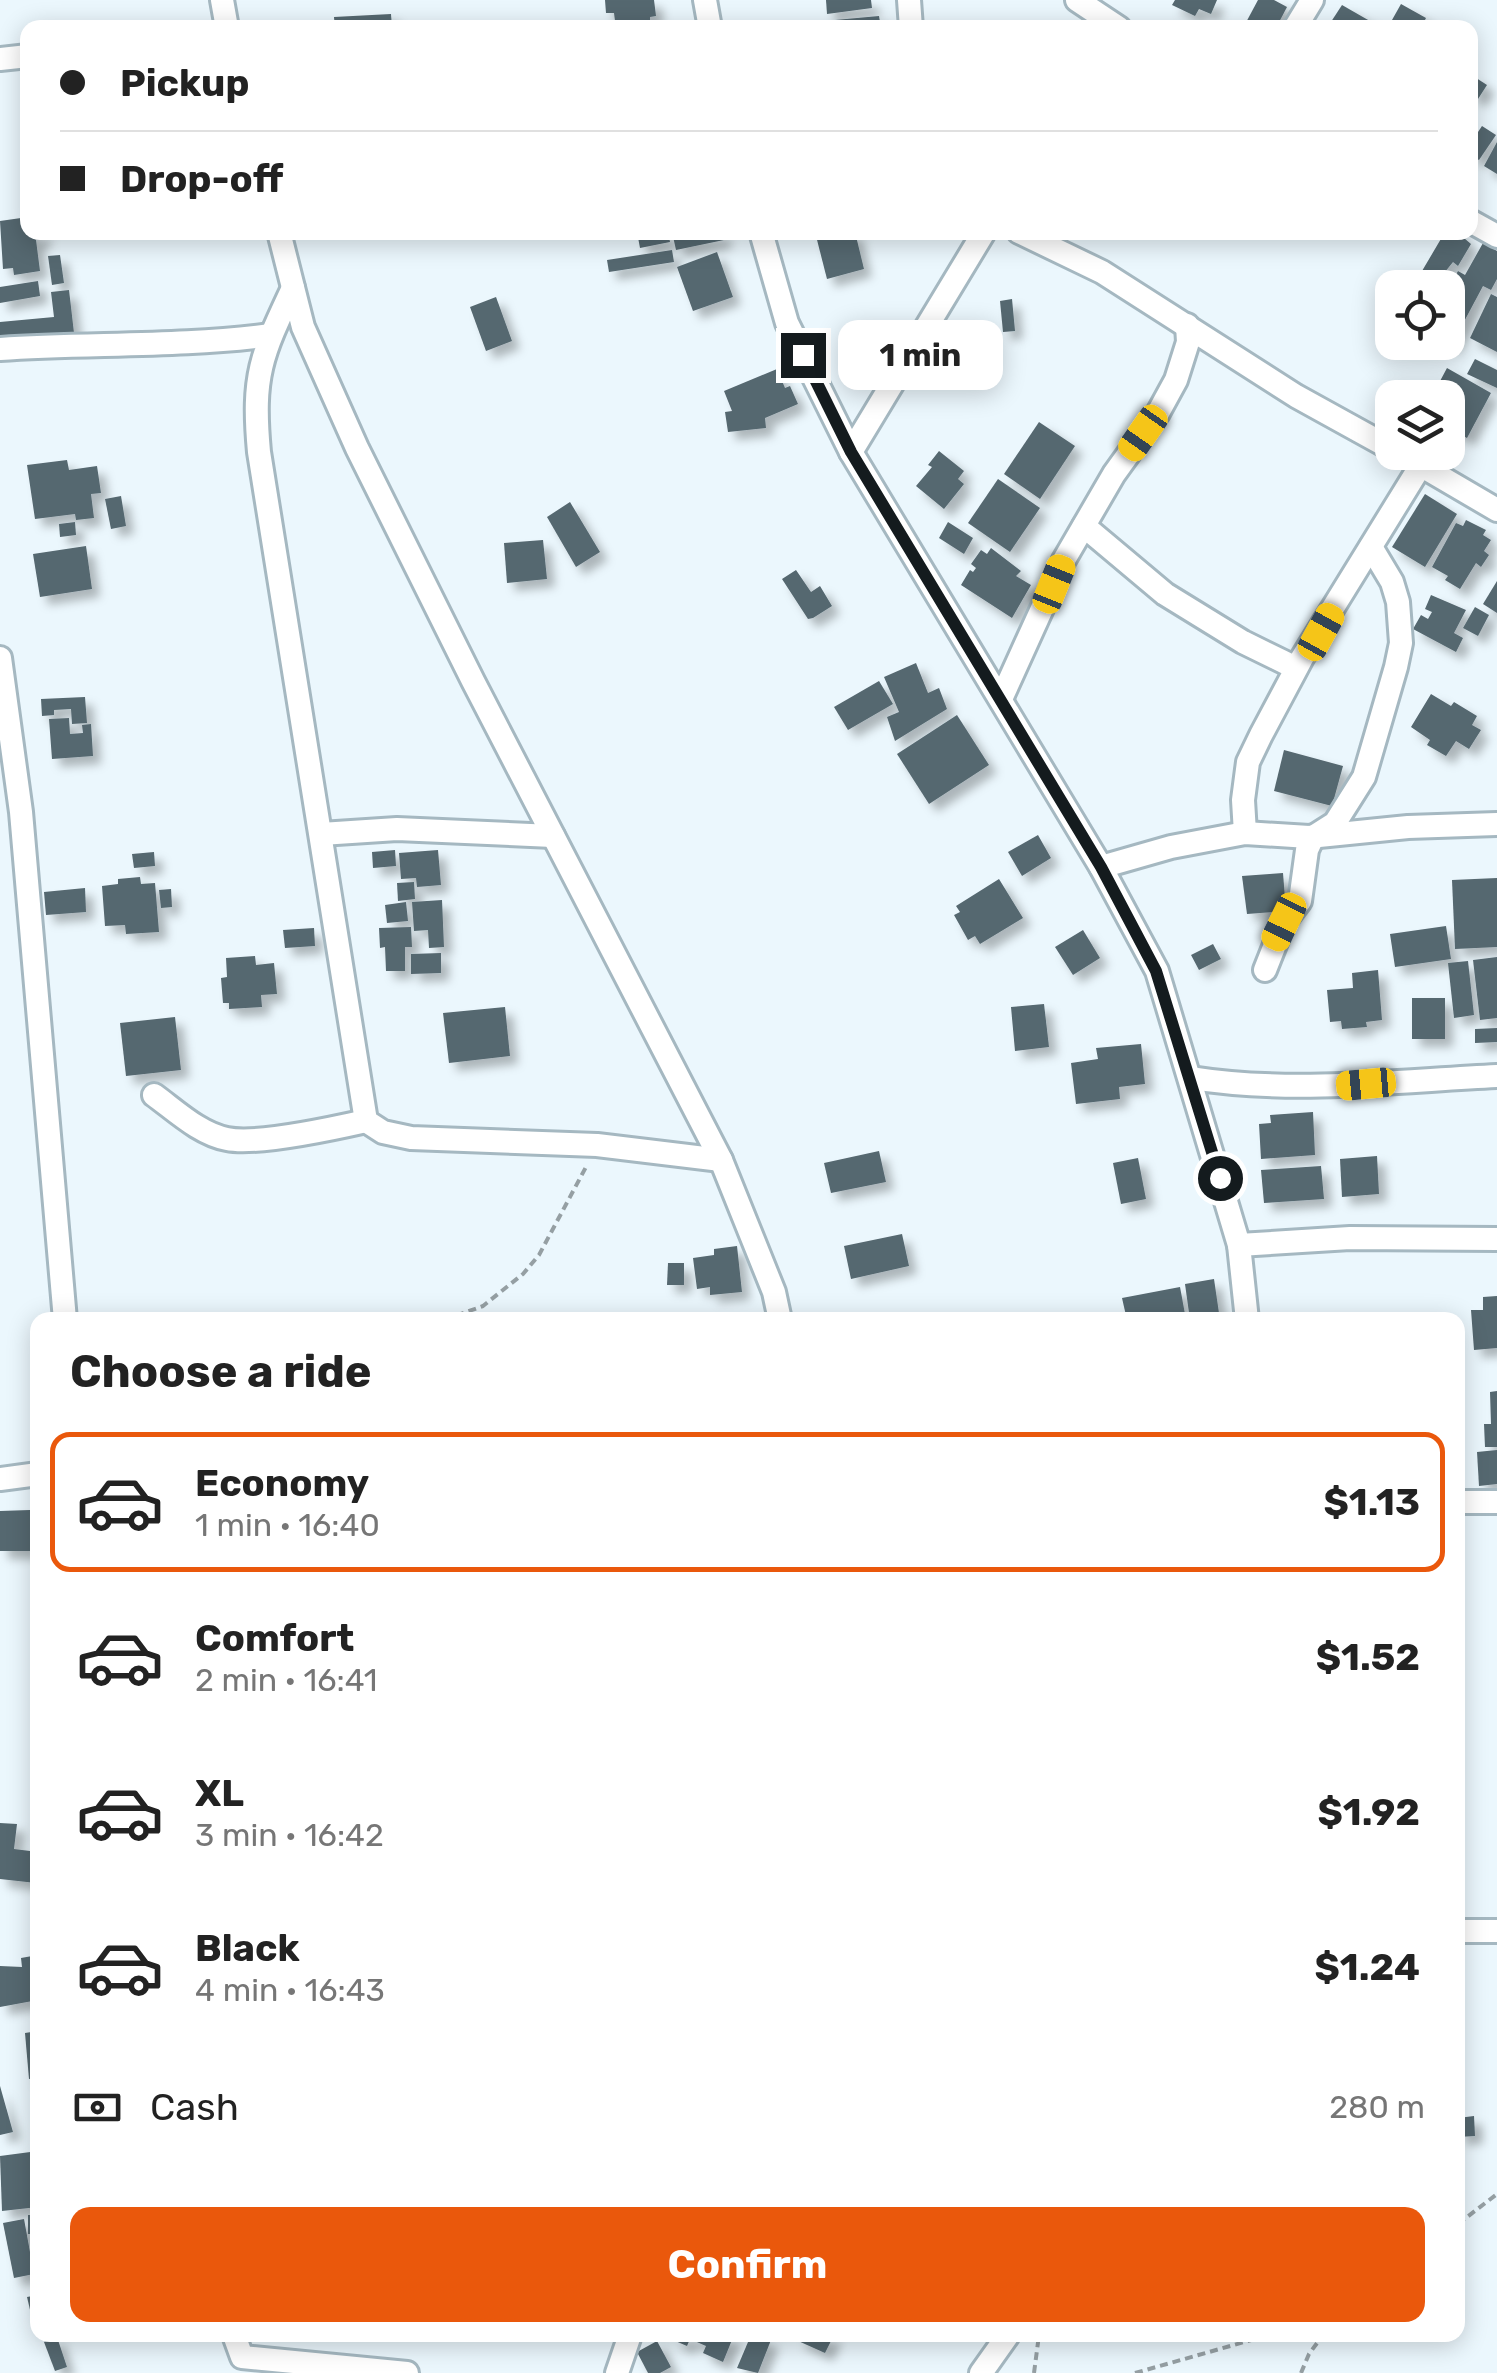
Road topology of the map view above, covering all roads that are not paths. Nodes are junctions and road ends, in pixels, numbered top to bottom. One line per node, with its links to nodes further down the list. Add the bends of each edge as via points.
1 (1077, 0): 2 (street)
2 (1102, 20)
3 (281, 240): 7 (street)
4 (762, 240): 12 (street, via 787,323)
5 (979, 240): 12 (street)
6 (1036, 240): 8 (street)
7 (293, 288): 9 (street); 24 (street, via 302,327 358,448)
8 (1187, 325): 11 (street); 16 (street, via 1176,380)
9 (271, 335): 10 (street); 22 (street, via 255,392 259,452)
10 (0, 349)
11 (1375, 440)
12 (851, 452): 20 (street)
13 (1417, 470): 17 (street)
14 (1429, 470): 15 (street)
15 (1497, 510)
16 (1084, 526): 19 (street, via 1164,594); 20 (street)
17 (1372, 547): 19 (street); 25 (street, via 1398,602 1396,668 1364,777 1335,822)
18 (0, 658): 35 (street, via 21,812)
19 (1296, 668): 23 (street, via 1248,762)
20 (1001, 699): 26 (street)
21 (1497, 824): 25 (street)
22 (321, 834): 24 (street, via 397,829); 31 (street)
23 (1245, 834): 25 (street); 26 (street)
24 (552, 836): 32 (street)
25 (1313, 837): 27 (street, via 1300,901)
26 (1101, 867): 29 (street, via 1156,971)
27 (1265, 970)
28 (1497, 1076): 29 (street, via 1335,1086)
29 (1191, 1078): 34 (street)
30 (154, 1095): 31 (street, via 227,1139)
31 (366, 1121): 32 (street, via 411,1138 597,1145)
32 (721, 1160): 36 (street)
33 (1497, 1239): 34 (street)
34 (1239, 1245): 37 (street)
35 (65, 1312)
36 (778, 1312)
37 (1245, 1312)
38 (30, 1475): 39 (street)
39 (0, 1479)
40 (1465, 1502): 41 (street)
41 (1497, 1502)
42 (1465, 1930): 43 (street)
43 (1497, 1931)
44 (628, 2342): 48 (street)
45 (1003, 2342): 49 (street)
46 (240, 2355): 47 (street)
47 (406, 2373)
48 (617, 2373)
49 (981, 2373)

